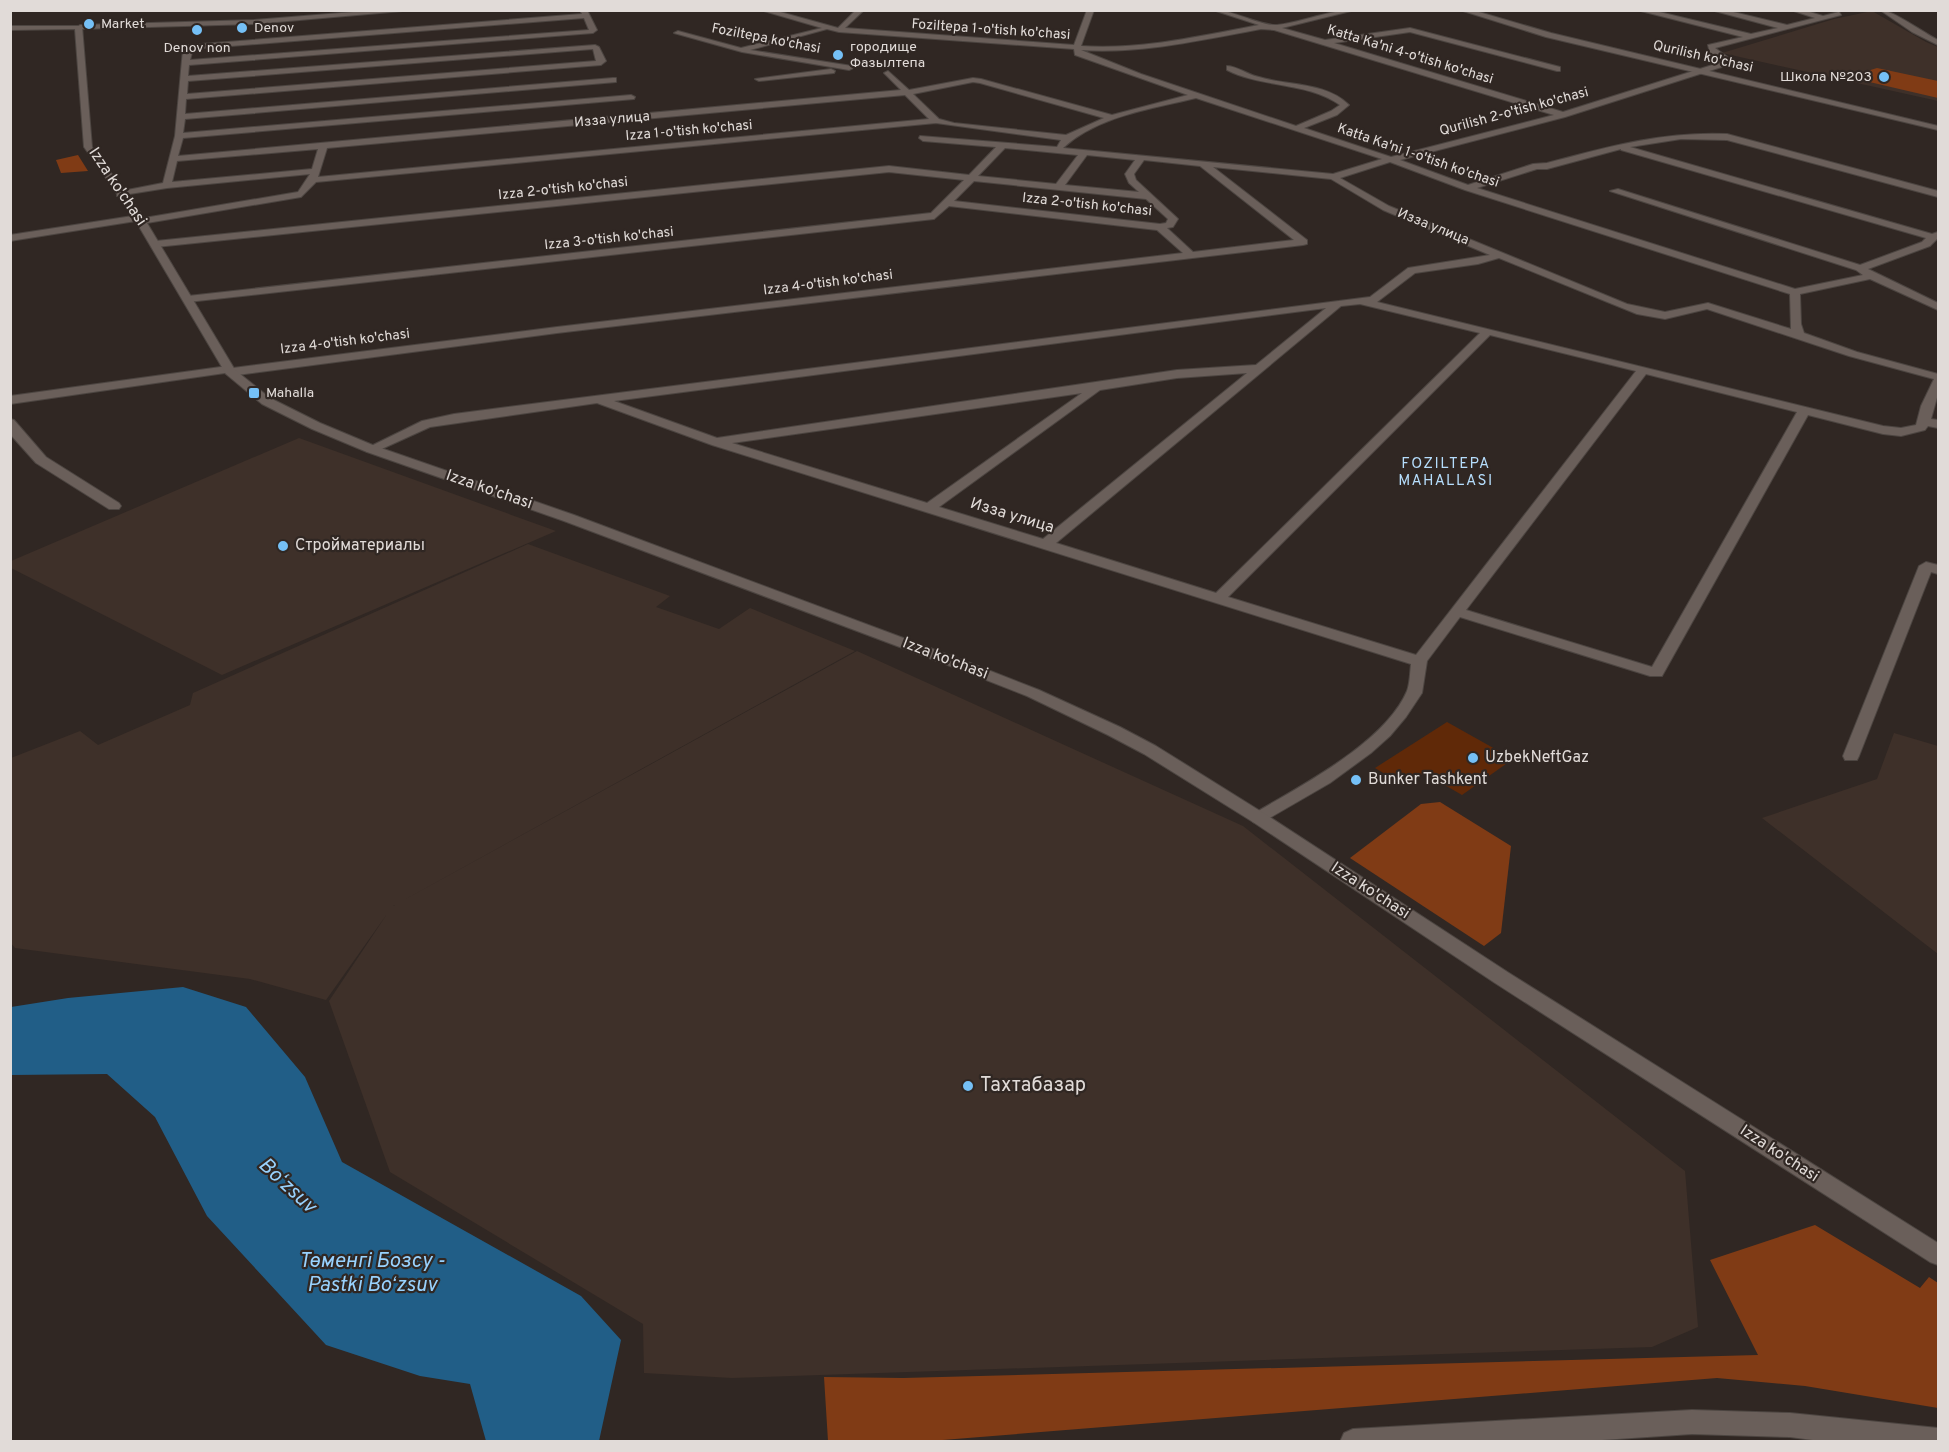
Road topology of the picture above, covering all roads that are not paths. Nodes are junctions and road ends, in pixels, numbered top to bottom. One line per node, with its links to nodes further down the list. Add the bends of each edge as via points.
1 (411, 10): 18 (street, via 254,22)
2 (762, 10): 19 (street, Foziltepa 1-o'tish ko'chasi)
3 (861, 10): 22 (street)
4 (1091, 10): 27 (street)
5 (1216, 10): 20 (street, Katta Ka'ni 4-o'tish ko'chasi)
6 (1324, 10): 14 (street)
7 (1352, 10): 14 (street)
8 (1462, 10): 32 (street, Qurilish ko'chasi, via 1523,29)
9 (1640, 10): 24 (street)
10 (1714, 10): 17 (street)
11 (1794, 10): 16 (street)
12 (1883, 10): 26 (street)
13 (585, 13): 29 (street, via 202,45 187,49); 29 (street, via 591,32)
14 (1336, 14): 20 (street)
15 (1839, 14): 16 (street)
16 (1824, 18): 17 (street)
17 (1789, 27): 24 (street)
18 (79, 28): 21 (street); 66 (street, Izza ko'chasi, via 87,143)
19 (826, 28): 22 (street, Foziltepa 1-o'tish ko'chasi); 28 (street)
20 (1272, 28): 25 (street, Katta Ka'ni 4-o'tish ko'chasi); 27 (street, Foziltepa 1-o'tish ko'chasi, via 1176,43)
21 (10, 29)
22 (839, 30): 27 (street, Foziltepa 1-o'tish ko'chasi)
23 (678, 33): 28 (street, Foziltepa ko'chasi)
24 (1753, 37): 32 (street, Qurilish 2-o'tish ko'chasi, via 1711,47 1725,63)
25 (1321, 43): 31 (street, via 1410,30); 41 (street, Katta Ka'ni 4-o'tish ko'chasi)
26 (1938, 43)
27 (1077, 48): 38 (street, Katta Ka'ni 1-o'tish ko'chasi, via 1091,59)
28 (741, 50): 35 (street, Foziltepa ko'chasi, via 849,68)
29 (185, 63): 34 (street)
30 (1230, 68): 46 (street, via 1258,81 1329,95 1345,105)
31 (1557, 69)
32 (1701, 70): 41 (street, Qurilish 2-o'tish ko'chasi); 45 (street, Qurilish ko'chasi)
33 (888, 73): 37 (street)
34 (184, 79): 39 (street); 39 (street, via 595,47 603,61)
35 (759, 79)
36 (616, 80): 42 (street)
37 (910, 92): 40 (street, Изза улица); 43 (street, Изза улица, via 981,81); 44 (street)
38 (1195, 96): 43 (street); 46 (street, Katta Ka'ni 1-o'tish ko'chasi)
39 (182, 97): 42 (street)
40 (636, 103): 47 (street); 51 (street, Изза улица)
41 (1562, 114): 57 (street, Qurilish 2-o'tish ko'chasi)
42 (180, 117): 47 (street)
43 (1113, 118): 49 (street)
44 (936, 121): 49 (street, Izza 1-o'tish ko'chasi); 59 (street, Izza 1-o'tish ko'chasi)
45 (1938, 128)
46 (1295, 129): 57 (street, Katta Ka'ni 1-o'tish ko'chasi)
47 (179, 136): 56 (street)
48 (923, 138): 50 (street, Изза улица)
49 (1067, 138): 53 (street)
50 (1003, 145): 53 (street, Изза улица); 60 (street, Izza 3-o'tish ko'chasi)
51 (322, 146): 56 (street, Изза улица); 59 (street)
52 (1620, 147): 64 (street, via 1536,166); 67 (street, via 1682,136 1727,137); 73 (street)
53 (1057, 150): 54 (street, Изза улица)
54 (1084, 153): 55 (street, Изза улица); 63 (street)
55 (1141, 158): 58 (street, Изза улица); 68 (street, Izza 2-o'tish ko'chasi, via 1129,174)
56 (174, 159): 62 (street)
57 (1392, 160): 61 (street, Qurilish 2-o'tish ko'chasi); 64 (street, Katta Ka'ni 1-o'tish ko'chasi)
58 (1202, 163): 61 (street, Изза улица); 76 (street, Izza 4-o'tish ko'chasi, via 1303,242)
59 (314, 176): 62 (street, Izza 1-o'tish ko'chasi); 70 (street, via 305,192 296,196)
60 (973, 177): 63 (street, Izza 2-o'tish ko'chasi); 69 (street, Izza 3-o'tish ko'chasi); 74 (street, Izza 2-o'tish ko'chasi, via 889,169)
61 (1333, 177): 77 (street, Изза улица, via 1386,208)
62 (167, 185): 66 (street, Izza 1-o'tish ko'chasi)
63 (1059, 186): 68 (street, Izza 2-o'tish ko'chasi)
64 (1468, 188): 80 (street, Katta Ka'ni 1-o'tish ko'chasi)
65 (1615, 191): 78 (street)
66 (120, 194): 70 (street, Izza ko'chasi)
67 (1938, 194)
68 (1147, 196): 71 (street, Izza 2-o'tish ko'chasi, via 1173,219 1170,225)
69 (947, 203): 71 (street, Izza 2-o'tish ko'chasi); 81 (street, Izza 3-o'tish ko'chasi, via 934,216)
70 (140, 220): 72 (street); 74 (street, Izza ko'chasi)
71 (1160, 227): 76 (street)
72 (10, 238)
73 (1932, 239): 75 (street); 78 (street)
74 (156, 244): 81 (street, Izza ko'chasi)
75 (1938, 249)
76 (1191, 255): 88 (street, Izza 4-o'tish ko'chasi)
77 (1501, 255): 82 (street, via 1412,270 1373,300); 86 (street, Изза улица, via 1623,306 1660,316 1708,306)
78 (1860, 268): 79 (street)
79 (1871, 276): 80 (street); 84 (street)
80 (1795, 292): 86 (street, via 1795,324)
81 (189, 299): 88 (street, Izza ko'chasi)
82 (1360, 301): 83 (street, Изза улица); 85 (street)
83 (1338, 303): 87 (street); 95 (street, Изза улица)
84 (1938, 307)
85 (1487, 333): 89 (street); 107 (street)
86 (1799, 334): 91 (street, Изза улица, via 1853,354)
87 (1262, 368): 90 (street); 93 (street)
88 (229, 370): 96 (street, Izza 4-o'tish ko'chasi); 102 (street, Izza ko'chasi, via 281,410)
89 (1642, 370): 97 (street); 108 (street)
90 (1202, 372): 93 (street); 94 (street)
91 (1938, 376)
92 (1938, 382): 98 (street)
93 (1244, 383): 105 (street)
94 (1097, 387): 101 (street); 104 (street)
95 (597, 399): 101 (street, Изза улица); 102 (street, Изза улица, via 426,424)
96 (10, 400)
97 (1803, 411): 98 (street, via 1901,432 1921,427); 108 (street, via 1656,673)
98 (1924, 421): 100 (street)
99 (10, 423): 103 (street, via 41,460)
100 (1938, 424)
101 (716, 441): 104 (street, Изза улица)
102 (371, 449): 111 (street, Izza ko'chasi, via 685,560 1033,693 1150,750)
103 (114, 506)
104 (928, 509): 105 (street, Изза улица)
105 (1045, 545): 107 (street, Изза улица)
106 (1938, 570): 110 (street, via 1926,566)
107 (1219, 598): 109 (street, Изза улица)
108 (1458, 612): 109 (street)
109 (1419, 661): 111 (street, via 1415,692 1392,723 1355,758)
110 (1851, 756)
111 (1259, 818): 112 (street, Izza ko'chasi)
112 (1938, 1255)
113 (1938, 1441): 114 (street, via 1790,1425 1692,1422)
114 (1353, 1442)

